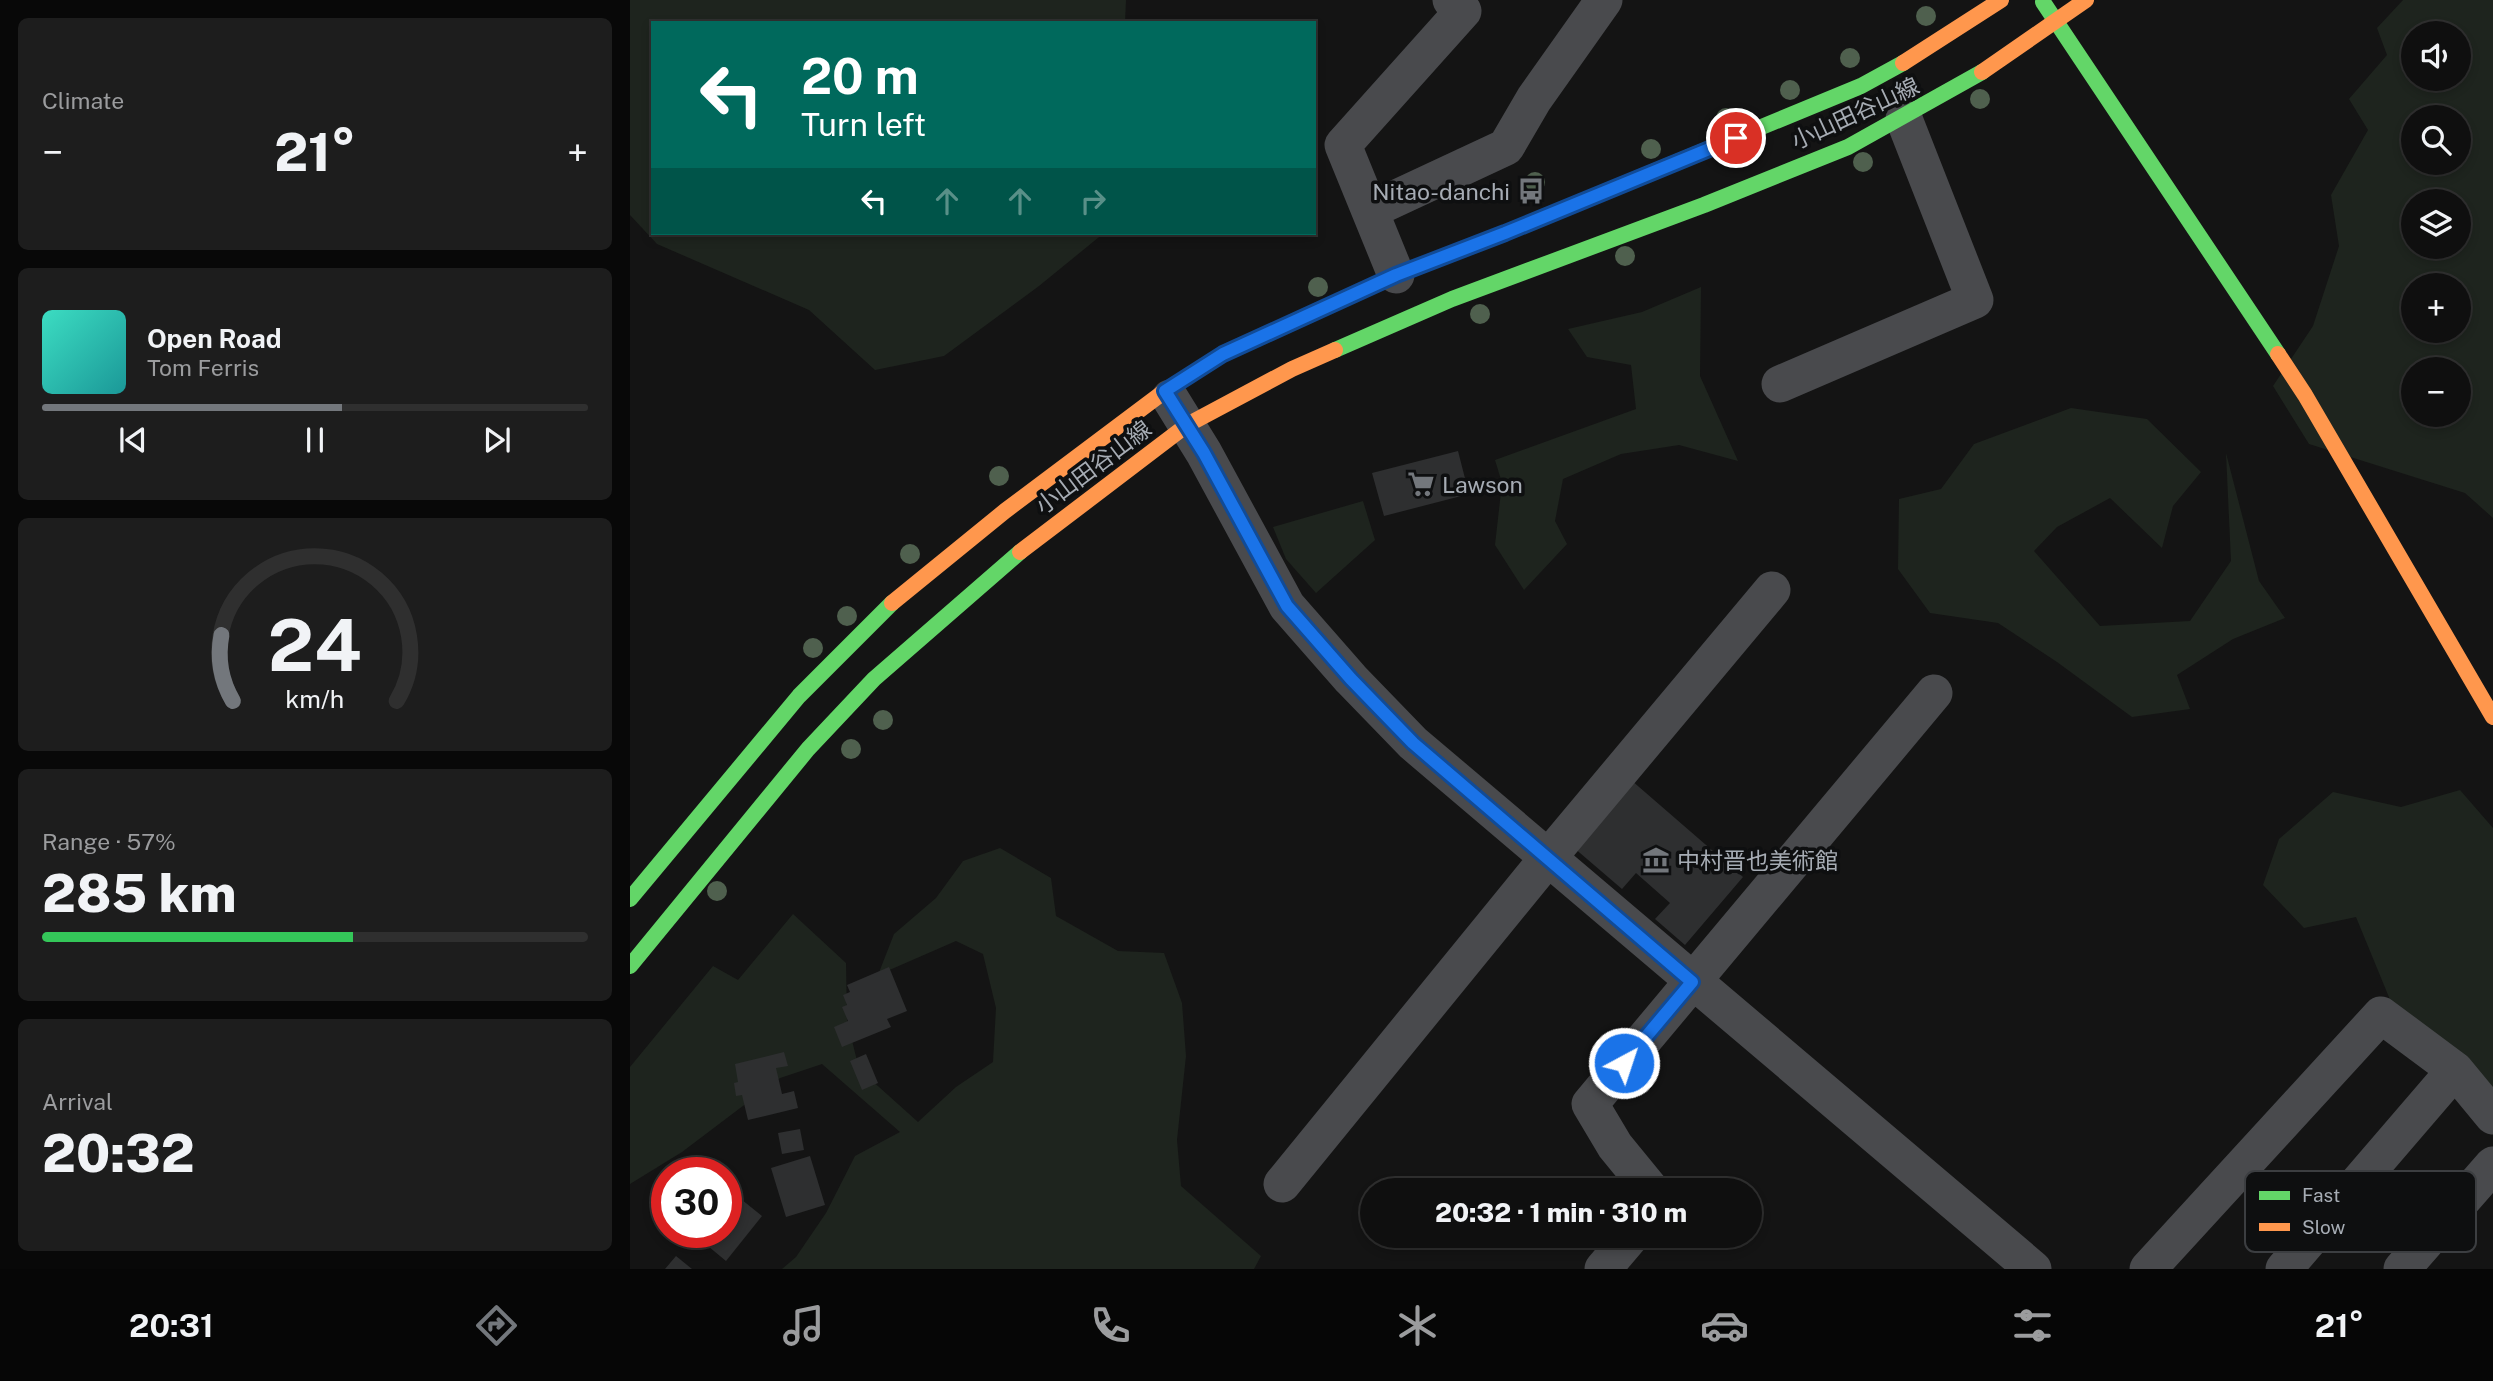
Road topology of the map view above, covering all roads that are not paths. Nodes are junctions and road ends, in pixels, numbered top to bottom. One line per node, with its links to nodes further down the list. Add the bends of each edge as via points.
1 (1451, 0): 8 (street, via 1463,11 1343,145)
2 (1604, 0): 8 (street, via 1506,147)
3 (2042, 0): 6 (main road)
4 (2086, 0): 6 (main road, 小山田谷山線)
5 (1985, 4): 9 (main road, 小山田谷山線, via 1911,59 1861,86)
6 (2057, 21): 7 (main road, 小山田谷山線, via 2010,55); 15 (main road, via 2305,395)
7 (1904, 118): 10 (street, via 1976,300); 12 (main road, 小山田谷山線, via 1848,147 1704,205 1452,299 1292,369)
8 (1371, 210): 9 (street)
9 (1396, 275): 11 (main road, 小山田谷山線, via 1223,354)
10 (1780, 384)
11 (1165, 391): 12 (street); 17 (main road, 小山田谷山線, via 985,527 866,626 799,696)
12 (1187, 425): 16 (street, via 1287,606 1413,743); 18 (main road, 小山田谷山線, via 1000,567 874,679 808,749)
13 (1772, 590): 16 (street)
14 (1934, 693): 20 (street)
15 (2493, 717)
16 (1547, 859): 20 (street); 26 (street)
17 (632, 895): 18 (street)
18 (670, 918): 19 (main road, 小山田谷山線)
19 (630, 966)
20 (1692, 982): 25 (street, via 1590,1104); 32 (street)
21 (2455, 1070): 22 (street); 24 (street); 33 (street, via 2381,1014)
22 (2493, 1116)
23 (2493, 1165): 27 (street)
24 (2368, 1171)
25 (1641, 1178)
26 (1282, 1184)
27 (2476, 1184)
28 (1621, 1248): 31 (street)
29 (2299, 1252): 34 (street)
30 (2417, 1252): 35 (street)
31 (1603, 1269)
32 (2033, 1269)
33 (2148, 1269)
34 (2284, 1269)
35 (2402, 1269)

